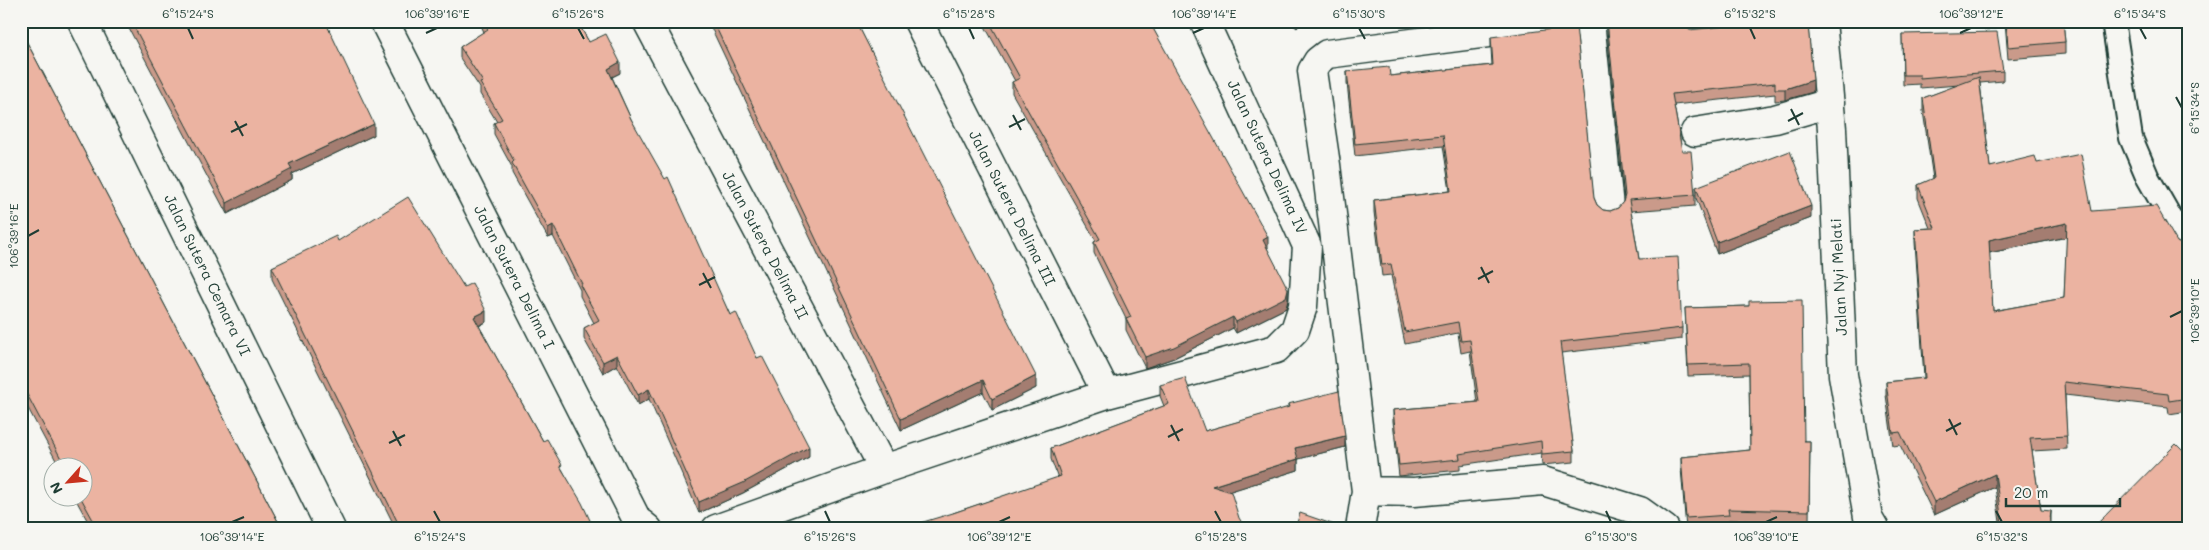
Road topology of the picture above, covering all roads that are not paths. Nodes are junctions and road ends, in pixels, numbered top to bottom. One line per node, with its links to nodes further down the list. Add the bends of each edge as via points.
1 (82, 21): 17 (street, Jalan Sutera Cemara VI)
2 (384, 21): 18 (street, Jalan Sutera Delima I, via 637,520)
3 (647, 21): 15 (street, Jalan Sutera Delima II)
4 (918, 21): 14 (street, Jalan Sutera Delima III)
5 (1204, 21): 14 (street, Jalan Sutera Delima IV, via 1307,246 1303,306 1295,330 1276,349)
6 (1581, 21): 16 (street, via 1327,54 1312,71)
7 (1590, 21): 12 (street)
8 (1822, 21): 10 (street, Jalan Nyi Melati)
9 (2113, 21): 13 (lane, via 2131,138 2148,178)
10 (1830, 103): 11 (street, via 1775,119); 22 (street, Jalan Nyi Melati, via 1843,375 1868,517)
11 (1695, 132)
12 (1609, 207)
13 (2188, 248)
14 (1107, 394): 15 (street)
15 (884, 469): 19 (street)
16 (1366, 491): 20 (street); 21 (street, via 1414,492 1543,481 1640,510)
17 (331, 529)
18 (648, 529)
19 (716, 529)
20 (1360, 529)
21 (1665, 529)
22 (1874, 529)

